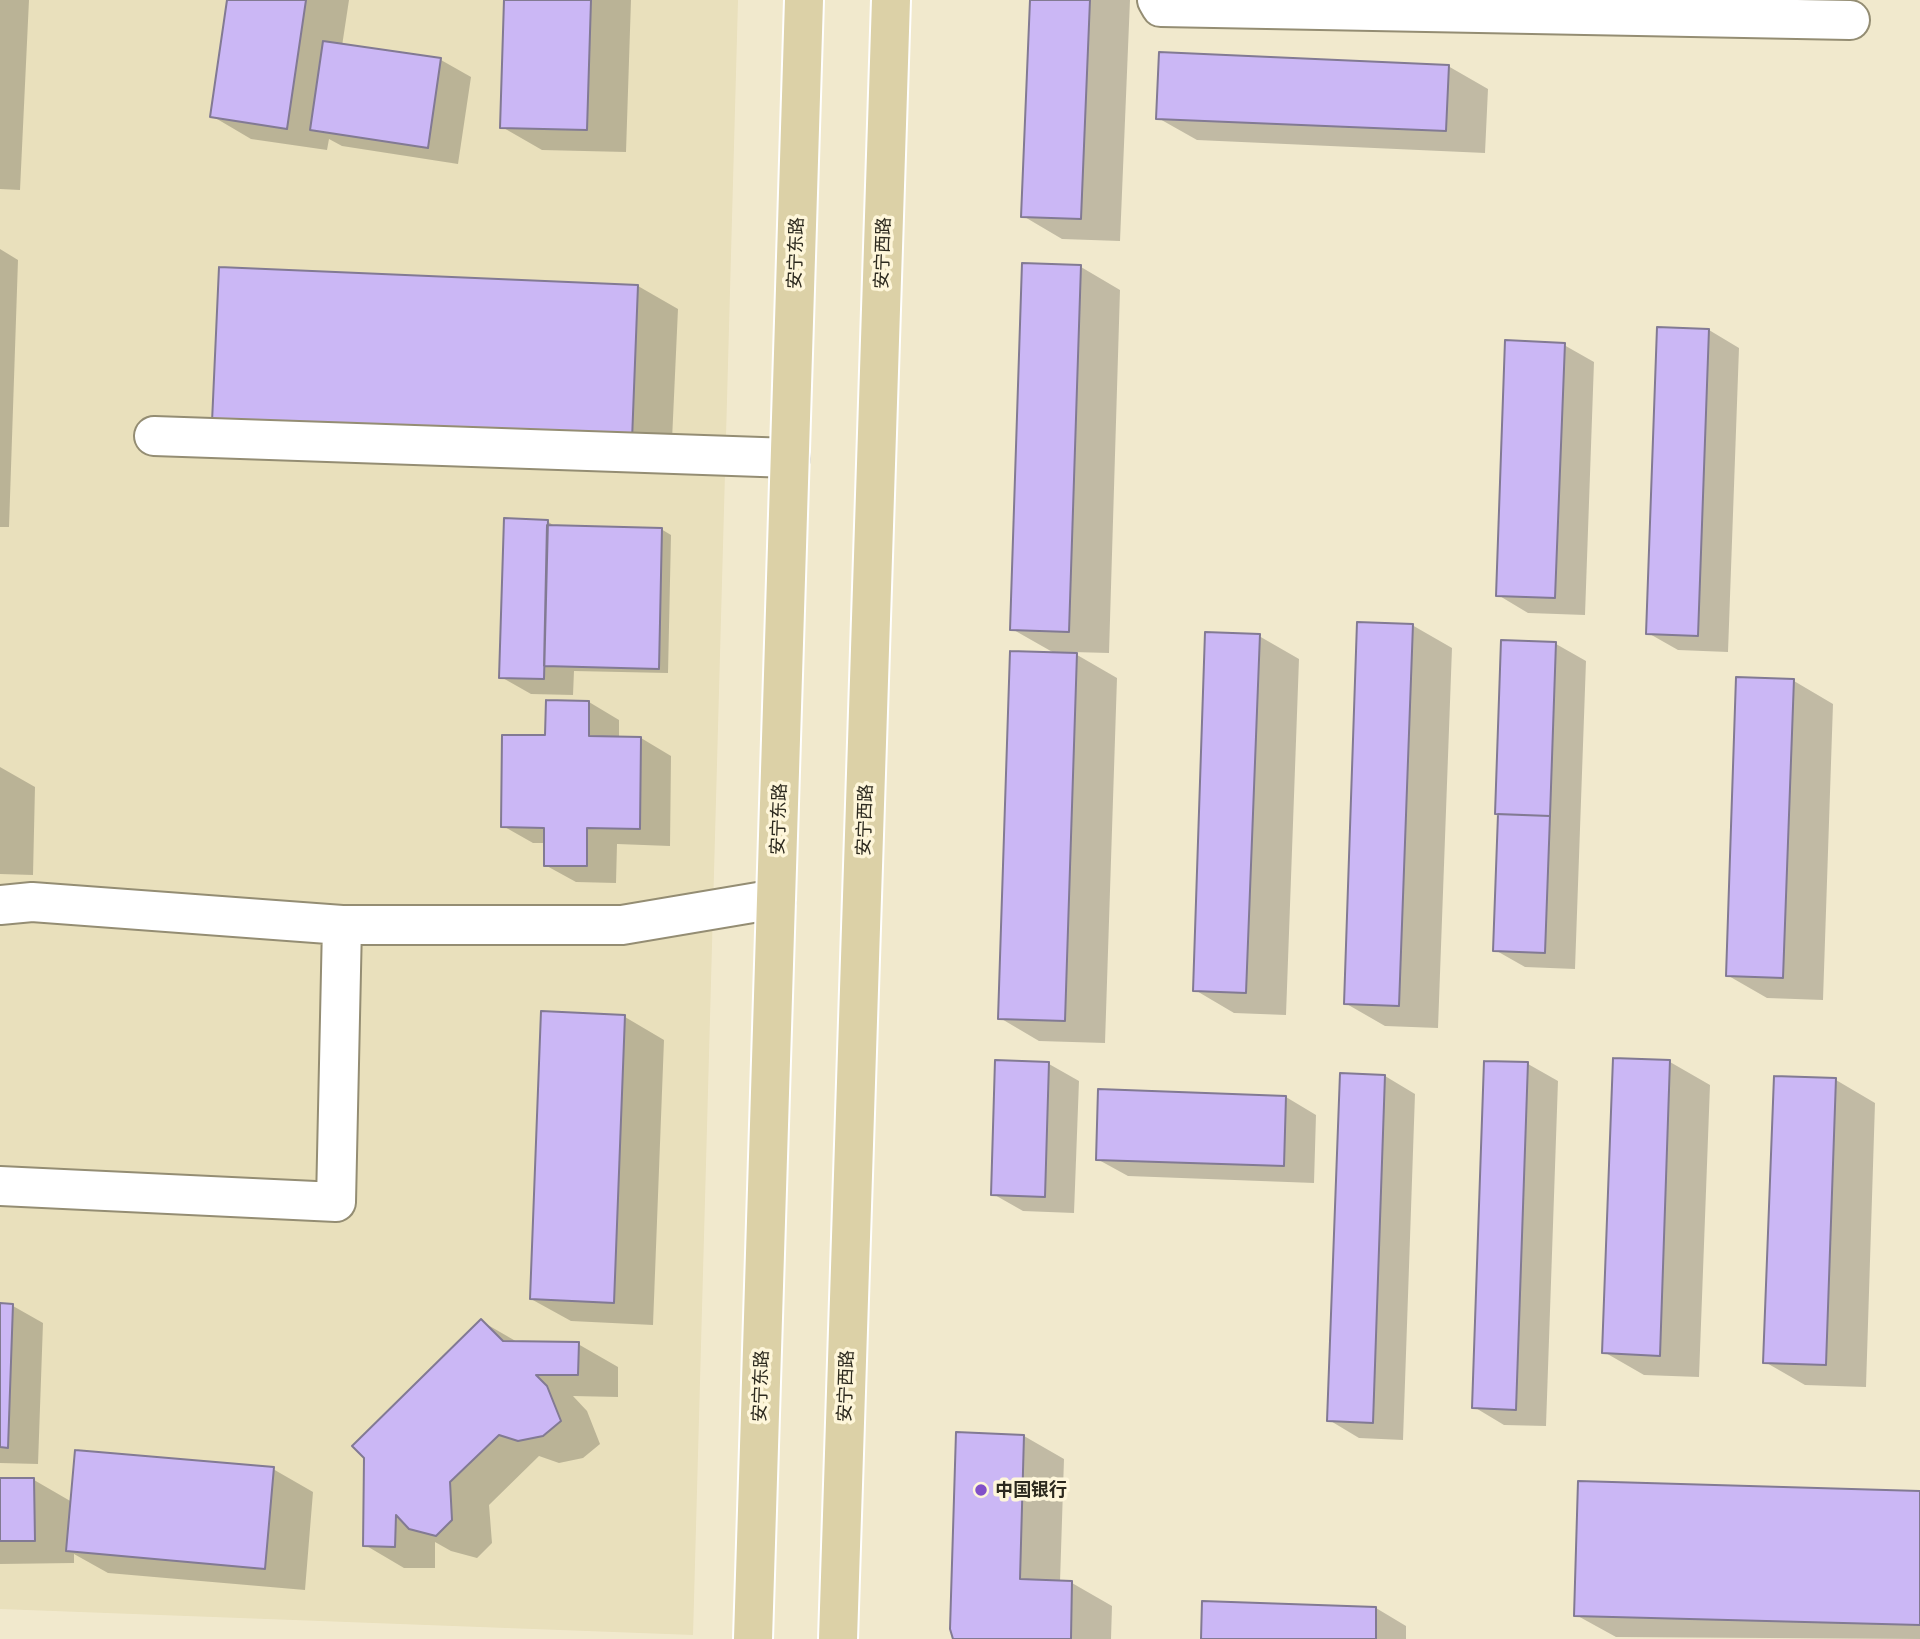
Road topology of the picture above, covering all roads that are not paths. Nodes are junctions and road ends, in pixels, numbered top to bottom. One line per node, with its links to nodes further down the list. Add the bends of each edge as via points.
1 (804, 0): 6 (main road, 安宁东路)
2 (891, 0): 12 (main road, 安宁西路)
3 (1157, 0): 4 (street, via 1161,7)
4 (1850, 20)
5 (154, 436): 6 (street)
6 (790, 458): 7 (main road, 安宁东路)
7 (776, 899): 9 (street, via 622,925); 11 (main road, 安宁东路)
8 (0, 905): 9 (street, via 32,902)
9 (342, 925): 10 (street, via 336,1202)
10 (0, 1186)
11 (753, 1639)
12 (838, 1639)

